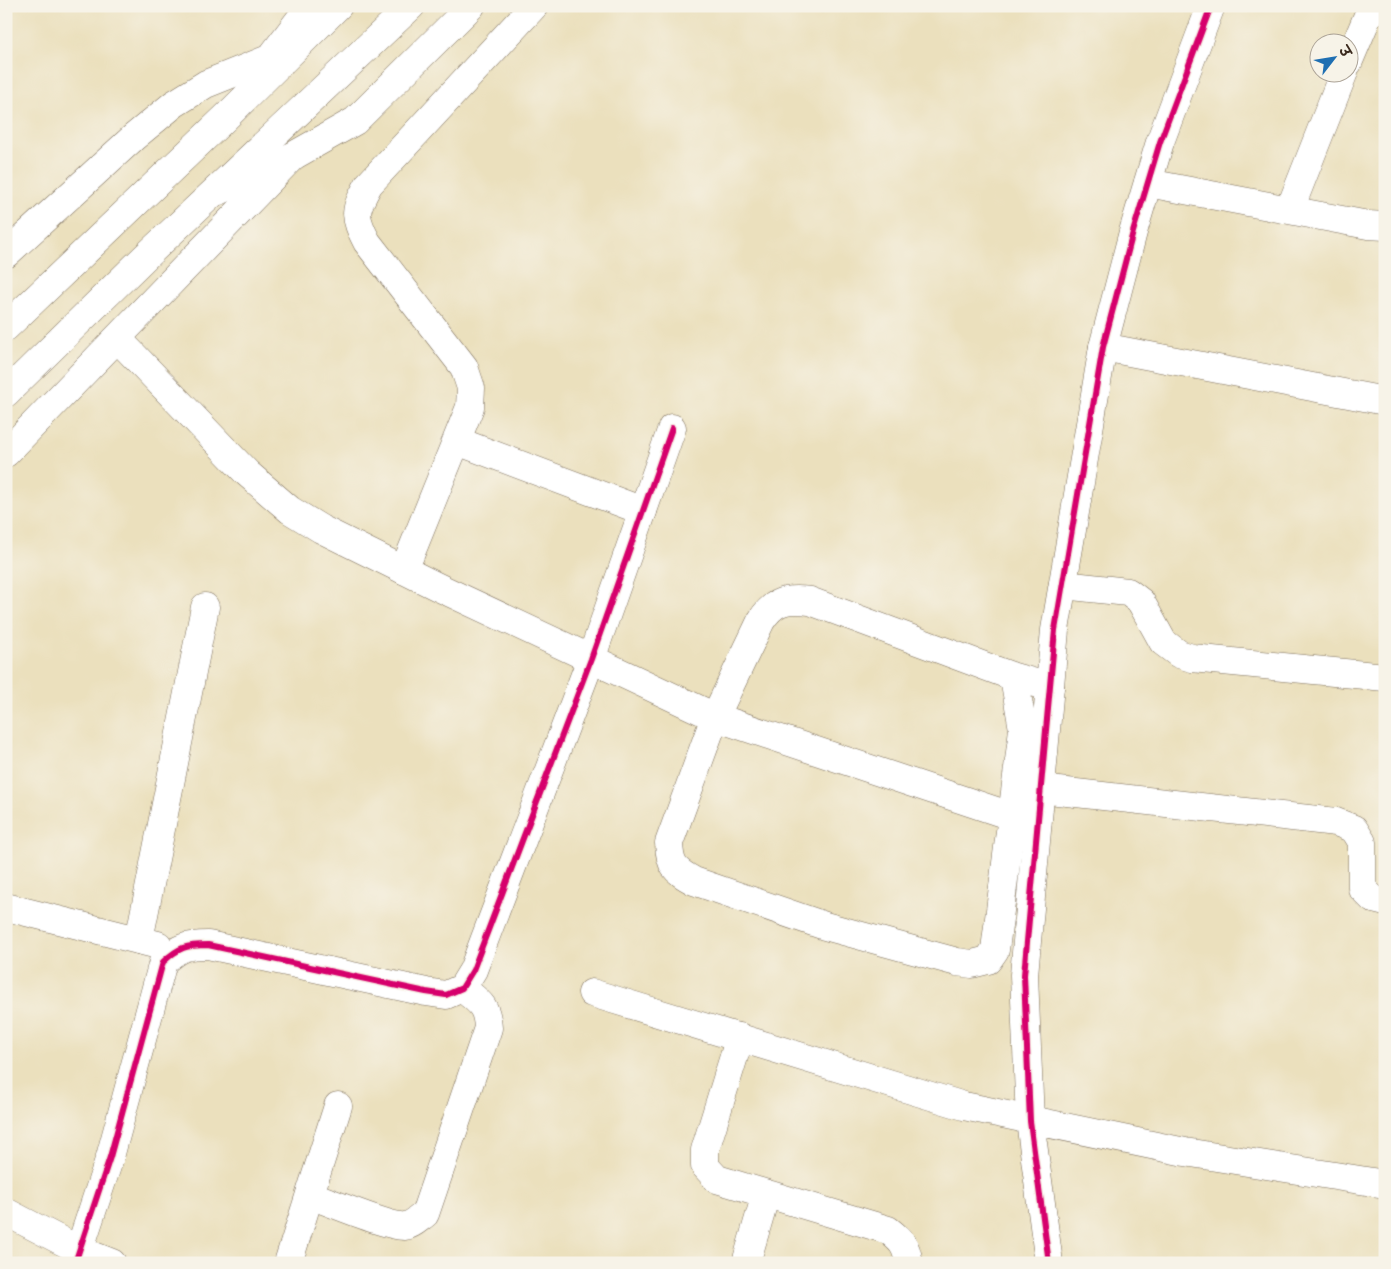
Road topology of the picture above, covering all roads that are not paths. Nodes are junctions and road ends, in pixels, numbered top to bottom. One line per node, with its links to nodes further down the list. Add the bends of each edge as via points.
1 (338, 6): 11 (main road)
2 (411, 6): 14 (main road)
3 (471, 6): 12 (main road, via 355,120)
4 (534, 6): 24 (main road, via 369,184 358,204 357,223 367,242 464,367 471,388 470,407)
5 (1212, 6): 13 (main road, via 1160,142)
6 (1372, 6): 8 (main road)
7 (306, 7): 9 (main road)
8 (1358, 39)
9 (271, 58): 11 (main road); 17 (main road, via 206,84 174,104)
10 (1340, 82): 15 (main road)
11 (225, 118): 18 (main road)
12 (293, 156): 14 (main road); 19 (main road)
13 (1148, 183): 15 (main road); 20 (main road)
14 (214, 193): 21 (main road)
15 (1290, 209): 16 (main road)
16 (1385, 226)
17 (6, 254)
18 (6, 327)
19 (118, 339): 25 (main road); 27 (main road, via 267,492 320,529)
20 (1103, 347): 22 (main road); 28 (main road)
21 (6, 393)
22 (1385, 401)
23 (672, 428): 26 (main road)
24 (456, 441): 26 (main road); 27 (main road)
25 (6, 453)
26 (643, 511): 30 (main road)
27 (404, 570): 30 (main road)
28 (1063, 585): 31 (main road, via 1128,592 1141,602 1163,642 1179,654 1192,658); 32 (main road, via 1055,630)
29 (205, 607): 38 (main road)
30 (592, 659): 33 (main road); 40 (main road, via 473,970)
31 (1385, 677)
32 (1033, 682): 33 (main road, via 810,601 795,600 778,603 768,610); 34 (main road); 35 (main road)
33 (715, 717): 35 (main road); 35 (main road, via 669,843 673,865 677,872 694,881 825,926 957,962 972,964 988,960 995,950)
34 (1040, 789): 36 (main road, via 1336,822 1354,829 1362,842 1362,888 1373,899); 44 (main road, via 1024,975)
35 (1011, 816)
36 (1385, 902)
37 (6, 907): 38 (main road)
38 (139, 940): 39 (main road)
39 (177, 950): 40 (main road, via 192,945 208,945 446,995); 49 (main road, via 163,962 160,970 110,1157)
40 (462, 988): 47 (main road, via 482,1004 488,1028 425,1214 405,1226)
41 (592, 993): 42 (main road)
42 (740, 1038): 44 (main road, via 964,1106); 46 (main road, via 705,1150 705,1166 717,1179)
43 (338, 1106): 47 (main road)
44 (1022, 1119): 45 (main road, via 1185,1152); 54 (main road)
45 (1385, 1184)
46 (766, 1194): 52 (main road); 53 (main road, via 888,1230 901,1240)
47 (310, 1195): 51 (main road)
48 (6, 1212): 49 (main road)
49 (77, 1256): 50 (main road)
50 (112, 1263)
51 (288, 1263)
52 (746, 1263)
53 (909, 1263)
54 (1049, 1263)

